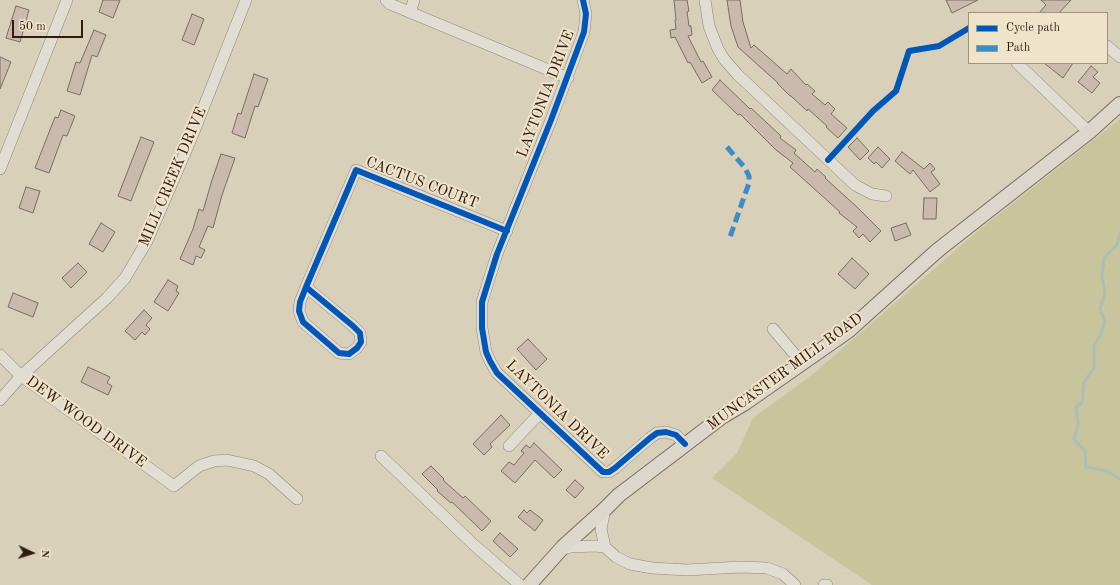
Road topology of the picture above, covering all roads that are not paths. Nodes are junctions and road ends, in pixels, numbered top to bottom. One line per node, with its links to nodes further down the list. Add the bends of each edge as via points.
1 (68, 0): 14 (street)
2 (246, 0): 21 (street, MILL CREEK DRIVE, via 147,241 124,278 107,298)
3 (386, 0): 7 (street)
4 (414, 0): 7 (street)
5 (583, 0): 11 (street, LAYTONIA DRIVE, via 586,14 584,32)
6 (705, 0): 15 (street, via 709,26 718,49 737,74 855,185 872,194)
7 (410, 12): 11 (street)
8 (1108, 47): 9 (street)
9 (1120, 58)
10 (1018, 64): 13 (street)
11 (568, 78): 16 (street, LAYTONIA DRIVE)
12 (1120, 104): 13 (main road, MUNCASTER MILL ROAD)
13 (1089, 132): 20 (main road, MUNCASTER MILL ROAD, via 938,250 848,330)
14 (0, 169)
15 (886, 196)
16 (507, 231): 17 (street, CACTUS COURT, via 356,170); 23 (street, LAYTONIA DRIVE, via 482,302 485,346 497,373)
17 (306, 287): 17 (street, CACTUS COURT, via 360,333 361,342 349,354 339,353 303,322 299,311)
18 (773, 329): 20 (street)
19 (0, 355): 21 (street, DEW WOOD DRIVE)
20 (802, 363): 24 (main road, MUNCASTER MILL ROAD)
21 (21, 376): 22 (street, MILL CREEK DRIVE); 27 (street, DEW WOOD DRIVE, via 174,486 198,466 226,460 254,466 270,474)
22 (0, 400)
23 (540, 413): 24 (street, LAYTONIA DRIVE, via 603,472 615,468 657,433 676,435); 25 (street)
24 (685, 444): 28 (main road, MUNCASTER MILL ROAD, via 619,495)
25 (508, 446)
26 (381, 456): 31 (street)
27 (297, 499)
28 (605, 510): 29 (street, via 601,529); 30 (main road, MUNCASTER MILL ROAD)
29 (605, 547): 30 (street, via 571,547); 33 (street, via 616,557 630,564 687,570 767,568 783,574)
30 (560, 551): 32 (main road, MUNCASTER MILL ROAD)
31 (520, 585)
32 (530, 585)
33 (794, 585)

